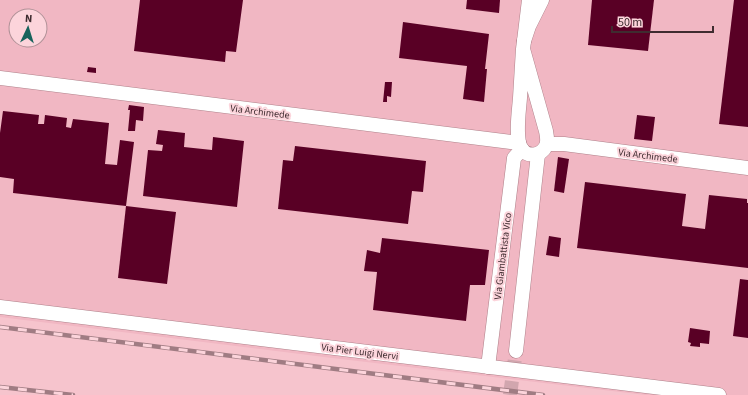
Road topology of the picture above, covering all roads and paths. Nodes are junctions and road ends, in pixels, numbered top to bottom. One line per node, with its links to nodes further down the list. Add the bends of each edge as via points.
1 (529, 0): 3 (street, Via Giambattista Vico)
2 (542, 0): 3 (street, Via Giambattista Vico, via 529,26)
3 (524, 45): 5 (street, Via Giambattista Vico, via 518,132); 6 (street, Via Giambattista Vico, via 546,131)
4 (0, 78): 5 (street, Via Archimede)
5 (520, 146): 6 (street, via 529,154); 10 (street, Via Giambattista Vico, via 514,158)
6 (543, 149): 7 (street, Via Archimede, via 564,144); 9 (street, Via Giambattista Vico)
7 (748, 168)
8 (0, 307): 10 (street, Via Pier Luigi Nervi)
9 (516, 351)
10 (488, 367): 11 (street, Via Pier Luigi Nervi)
11 (720, 395)

